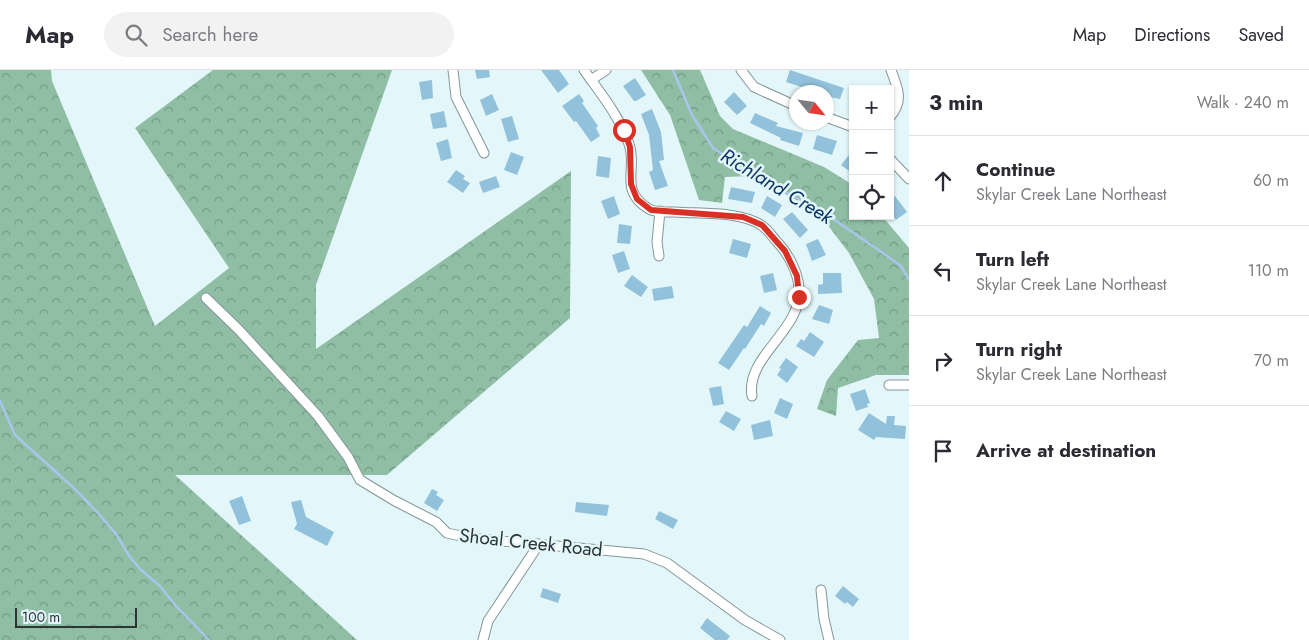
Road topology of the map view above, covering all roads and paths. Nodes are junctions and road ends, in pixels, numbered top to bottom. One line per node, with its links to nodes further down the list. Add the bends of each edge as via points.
1 (453, 70): 11 (street, via 456,97)
2 (584, 70): 6 (street)
3 (606, 70): 6 (street)
4 (741, 70): 7 (street, via 754,87)
5 (891, 70): 8 (street, via 900,102)
6 (591, 80): 14 (street, via 614,113 630,147 631,184 637,199 651,210)
7 (789, 103)
8 (894, 111)
9 (834, 120): 10 (street)
10 (849, 126)
11 (484, 153)
12 (894, 163): 13 (street)
13 (909, 179)
14 (660, 211): 15 (street); 19 (street, via 743,217 762,225 785,251 800,287 798,307 761,362 753,379)
15 (658, 256)
16 (206, 298): 20 (street, Shoal Creek Road, via 318,416 348,457 360,480 436,522 447,533)
17 (890, 385): 18 (street)
18 (909, 385)
19 (752, 396)
20 (539, 544): 22 (street, via 488,621); 23 (street, Shoal Creek Road, via 644,554 667,563 745,620)
21 (821, 590): 24 (street)
22 (483, 640)
23 (780, 640)
24 (829, 640)

